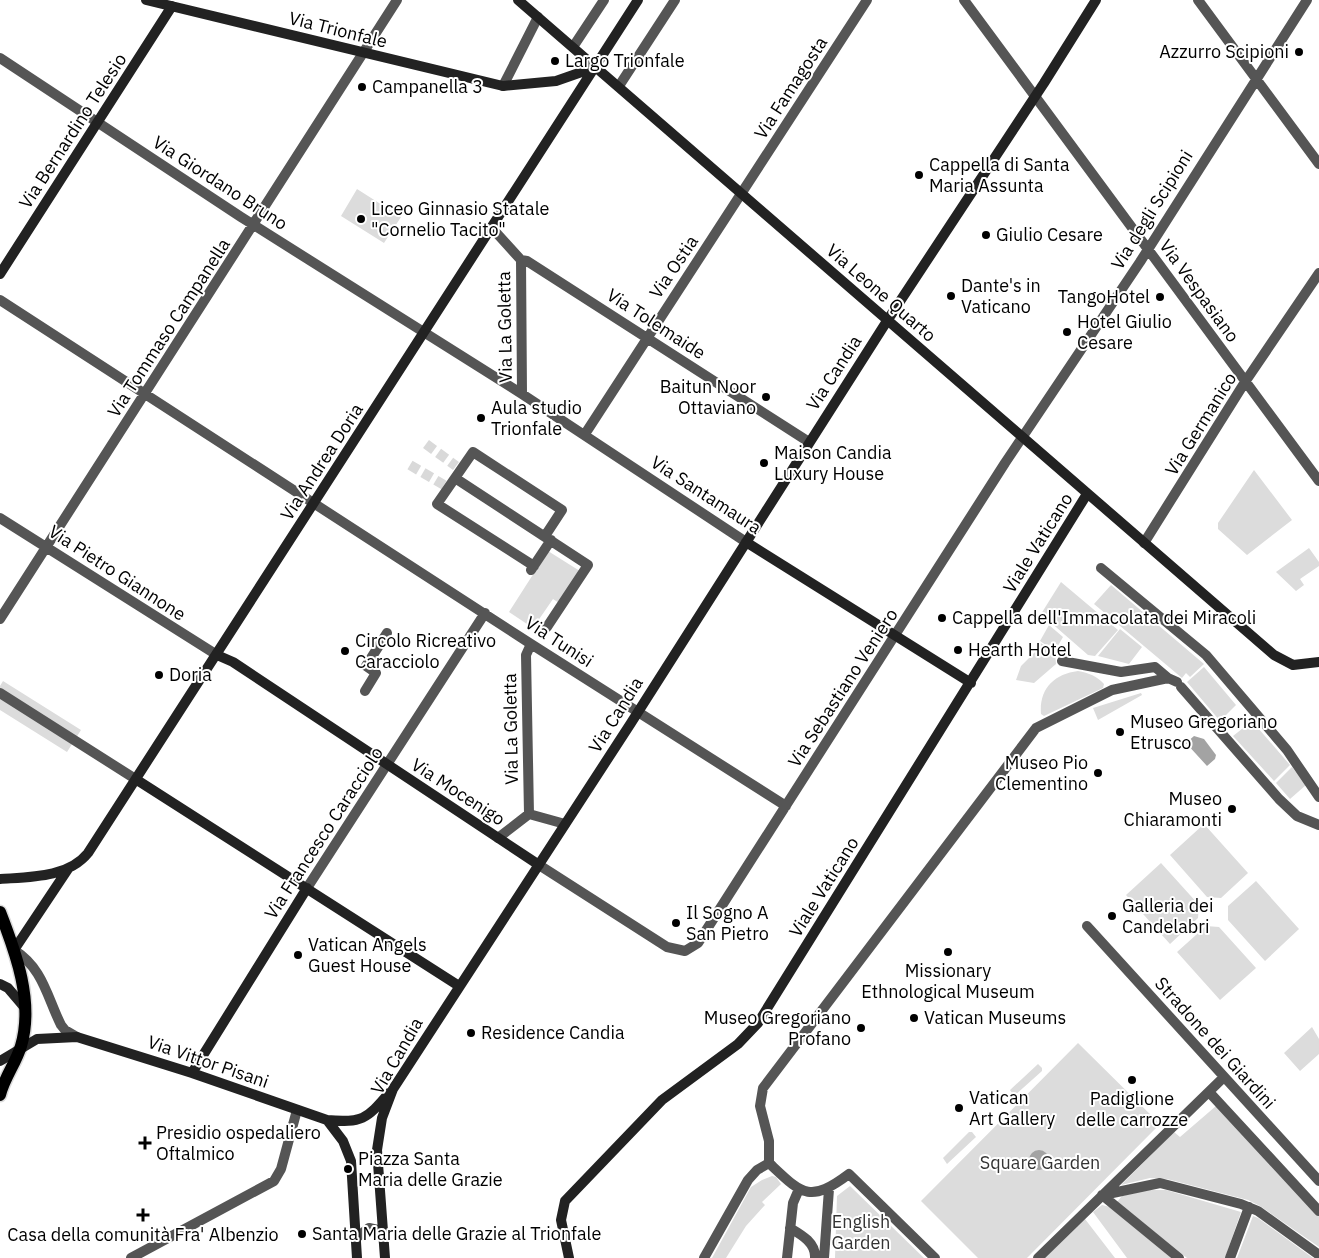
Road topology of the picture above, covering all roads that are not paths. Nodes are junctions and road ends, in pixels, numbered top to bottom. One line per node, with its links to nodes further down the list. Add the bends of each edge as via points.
1 (146, 0): 12 (main road, Via Trionfale)
2 (398, 0): 15 (street, Via Tommaso Campanella)
3 (518, 0): 13 (main road)
4 (604, 0): 14 (street)
5 (638, 0): 17 (main road, Via Andrea Doria)
6 (675, 0): 20 (street)
7 (867, 0): 24 (street, Via Famagosta)
8 (964, 0): 21 (street, Via Vespasiano)
9 (1096, 0): 21 (main road, Via Candia)
10 (1198, 0): 18 (street)
11 (1307, 0): 18 (street, Via degli Scipioni)
12 (174, 3): 15 (main road, Via Trionfale); 22 (main road, Via Bernardino Telesio)
13 (533, 13): 14 (main road); 19 (street)
14 (573, 47): 17 (main road)
15 (364, 53): 19 (main road, Via Trionfale); 25 (street, Via Tommaso Campanella)
16 (0, 58): 22 (street, Via Giordano Bruno)
17 (596, 67): 19 (main road, via 556,81); 20 (main road, Via Leone Quarto); 26 (main road, Via Andrea Doria)
18 (1256, 78): 23 (street); 27 (street, Via degli Scipioni)
19 (498, 85)
20 (619, 86): 24 (main road, Via Leone Quarto)
21 (1035, 97): 27 (street, Via Vespasiano); 32 (main road, Via Candia)
22 (97, 124): 25 (street, Via Giordano Bruno); 30 (main road, Via Bernardino Telesio)
23 (1319, 164)
24 (742, 194): 32 (main road, Via Leone Quarto); 34 (street, Via Ostia)
25 (254, 225): 33 (street, Via Giordano Bruno); 36 (street, Via Tommaso Campanella)
26 (492, 228): 28 (street, Via Tolemaide); 33 (main road, Via Andrea Doria)
27 (1147, 249): 35 (street, Via Vespasiano); 39 (street, Via degli Scipioni)
28 (521, 260): 34 (street, Via Tolemaide, via 527,260); 37 (street, Via La Goletta)
29 (1319, 273): 35 (street, Via Germanico)
30 (0, 274)
31 (0, 300): 36 (street, Via Tunisi)
32 (887, 321): 39 (main road, Via Leone Quarto); 40 (main road, Via Candia)
33 (425, 332): 37 (street, Via Santamaura); 44 (main road, Via Andrea Doria)
34 (647, 338): 38 (street, Via Ostia); 40 (street, Via Tolemaide)
35 (1245, 382): 42 (street, Via Vespasiano); 48 (street, Via Germanico)
36 (146, 394): 44 (street, Via Tunisi); 49 (street, Via Tommaso Campanella)
37 (522, 394): 38 (street, Via Santamaura)
38 (584, 434): 47 (street, Via Santamaura)
39 (1023, 436): 43 (main road, Via Leone Quarto); 55 (street, Via Sebastiano Veniero)
40 (809, 442): 47 (main road, Via Candia)
41 (455, 478): 46 (street); 46 (street, via 459,467 473,452 562,510); 46 (street, via 446,486 437,504 532,568)
42 (1319, 481)
43 (1087, 494): 48 (main road, Via Leone Quarto); 60 (main road, Viale Vaticano)
44 (315, 503): 51 (street, Via Tunisi); 57 (main road, Via Andrea Doria)
45 (0, 518): 49 (street, Via Pietro Giannone)
46 (548, 538): 53 (street, via 588,564)
47 (746, 542): 55 (main road, Via Santamaura); 64 (main road, Via Candia)
48 (1144, 543): 59 (main road, Via Leone Quarto, via 1280,660 1297,666)
49 (47, 548): 52 (street, Via Tommaso Campanella); 57 (street, Via Pietro Giannone)
50 (1101, 568): 67 (street, via 1206,655 1287,750)
51 (485, 613): 56 (street, Via Tunisi); 65 (street, Via Francesco Caracciolo)
52 (0, 619)
53 (547, 628)
54 (387, 633): 62 (street, via 366,666 376,673)
55 (896, 635): 60 (main road, Via Santamaura); 68 (street, Via Sebastiano Veniero)
56 (531, 644): 64 (street, Via Tunisi); 69 (street, Via La Goletta, via 526,655)
57 (217, 655): 65 (main road, Via Mocenigo, via 233,662); 66 (main road, Via Andrea Doria)
58 (1062, 661): 61 (street, via 1121,672 1155,667)
59 (1319, 662)
60 (971, 683): 108 (main road, Viale Vaticano, via 758,1023 741,1042 662,1100 568,1197 561,1220)
61 (1175, 683): 71 (street, via 1279,799 1297,816); 94 (street, via 1112,690 1042,723 1019,748 763,1088 760,1106 769,1140)
62 (365, 691)
63 (0, 693): 66 (street)
64 (638, 711): 68 (street, Via Tunisi); 70 (main road, Via Candia)
65 (387, 765): 72 (main road, Via Mocenigo); 76 (street, Via Francesco Caracciolo)
66 (136, 780): 74 (main road, Via Andrea Doria, via 88,853); 76 (main road)
67 (1319, 797)
68 (786, 806): 80 (street, Via Sebastiano Veniero, via 700,940)
69 (529, 814): 70 (street); 72 (street)
70 (565, 824): 73 (main road, Via Candia)
71 (1319, 825)
72 (498, 838): 73 (main road, Via Mocenigo)
73 (539, 865): 80 (street, Via Mocenigo, via 667,946); 82 (main road, Via Candia)
74 (68, 869): 75 (main road); 79 (main road)
75 (0, 879)
76 (308, 888): 82 (main road); 87 (main road, Via Francesco Caracciolo)
77 (0, 912): 79 (main road)
78 (1087, 926): 88 (street, Stradone dei Giardini)
79 (14, 950): 83 (main road); 84 (street, via 35,968 65,1030)
80 (684, 951)
81 (0, 984): 83 (main road, via 8,988)
82 (459, 986): 89 (main road, Via Candia)
83 (25, 1008): 85 (main road)
84 (78, 1037): 85 (main road, Via Vittor Pisani, via 42,1038); 87 (main road, Via Vittor Pisani)
85 (20, 1048): 86 (main road, Via Vittor Pisani); 91 (main road)
86 (0, 1061)
87 (192, 1073): 92 (main road, Via Vittor Pisani)
88 (1224, 1077): 90 (street); 95 (street, Stradone dei Giardini)
89 (393, 1089): 93 (main road, via 360,1120); 102 (main road, Via Candia, via 380,1130 377,1160)
90 (1209, 1092): 98 (street); 100 (street)
91 (0, 1095)
92 (297, 1110): 93 (main road, Via Vittor Pisani); 105 (street, via 281,1169 274,1180)
93 (326, 1120): 103 (main road, via 343,1141 351,1161)
94 (769, 1163): 96 (street); 109 (street, via 748,1180)
95 (1319, 1181)
96 (799, 1189): 97 (street, via 822,1192); 101 (street, via 793,1203)
97 (829, 1189): 112 (street); 113 (street, via 849,1174)
98 (1102, 1195): 99 (street, via 1160,1183); 114 (street); 115 (street)
99 (1249, 1206): 104 (street); 116 (street)
100 (1319, 1211)
101 (790, 1228): 110 (street); 111 (street, via 814,1248)
102 (383, 1233): 103 (street, via 369,1228); 107 (main road, Via Candia)
103 (356, 1238): 106 (main road)
104 (1319, 1255)
105 (131, 1258)
106 (357, 1258)
107 (385, 1258)
108 (569, 1258)
109 (704, 1258)
110 (787, 1258)
111 (815, 1258)
112 (824, 1258)
113 (934, 1258)
114 (1038, 1258)
115 (1179, 1258)
116 (1230, 1258)

